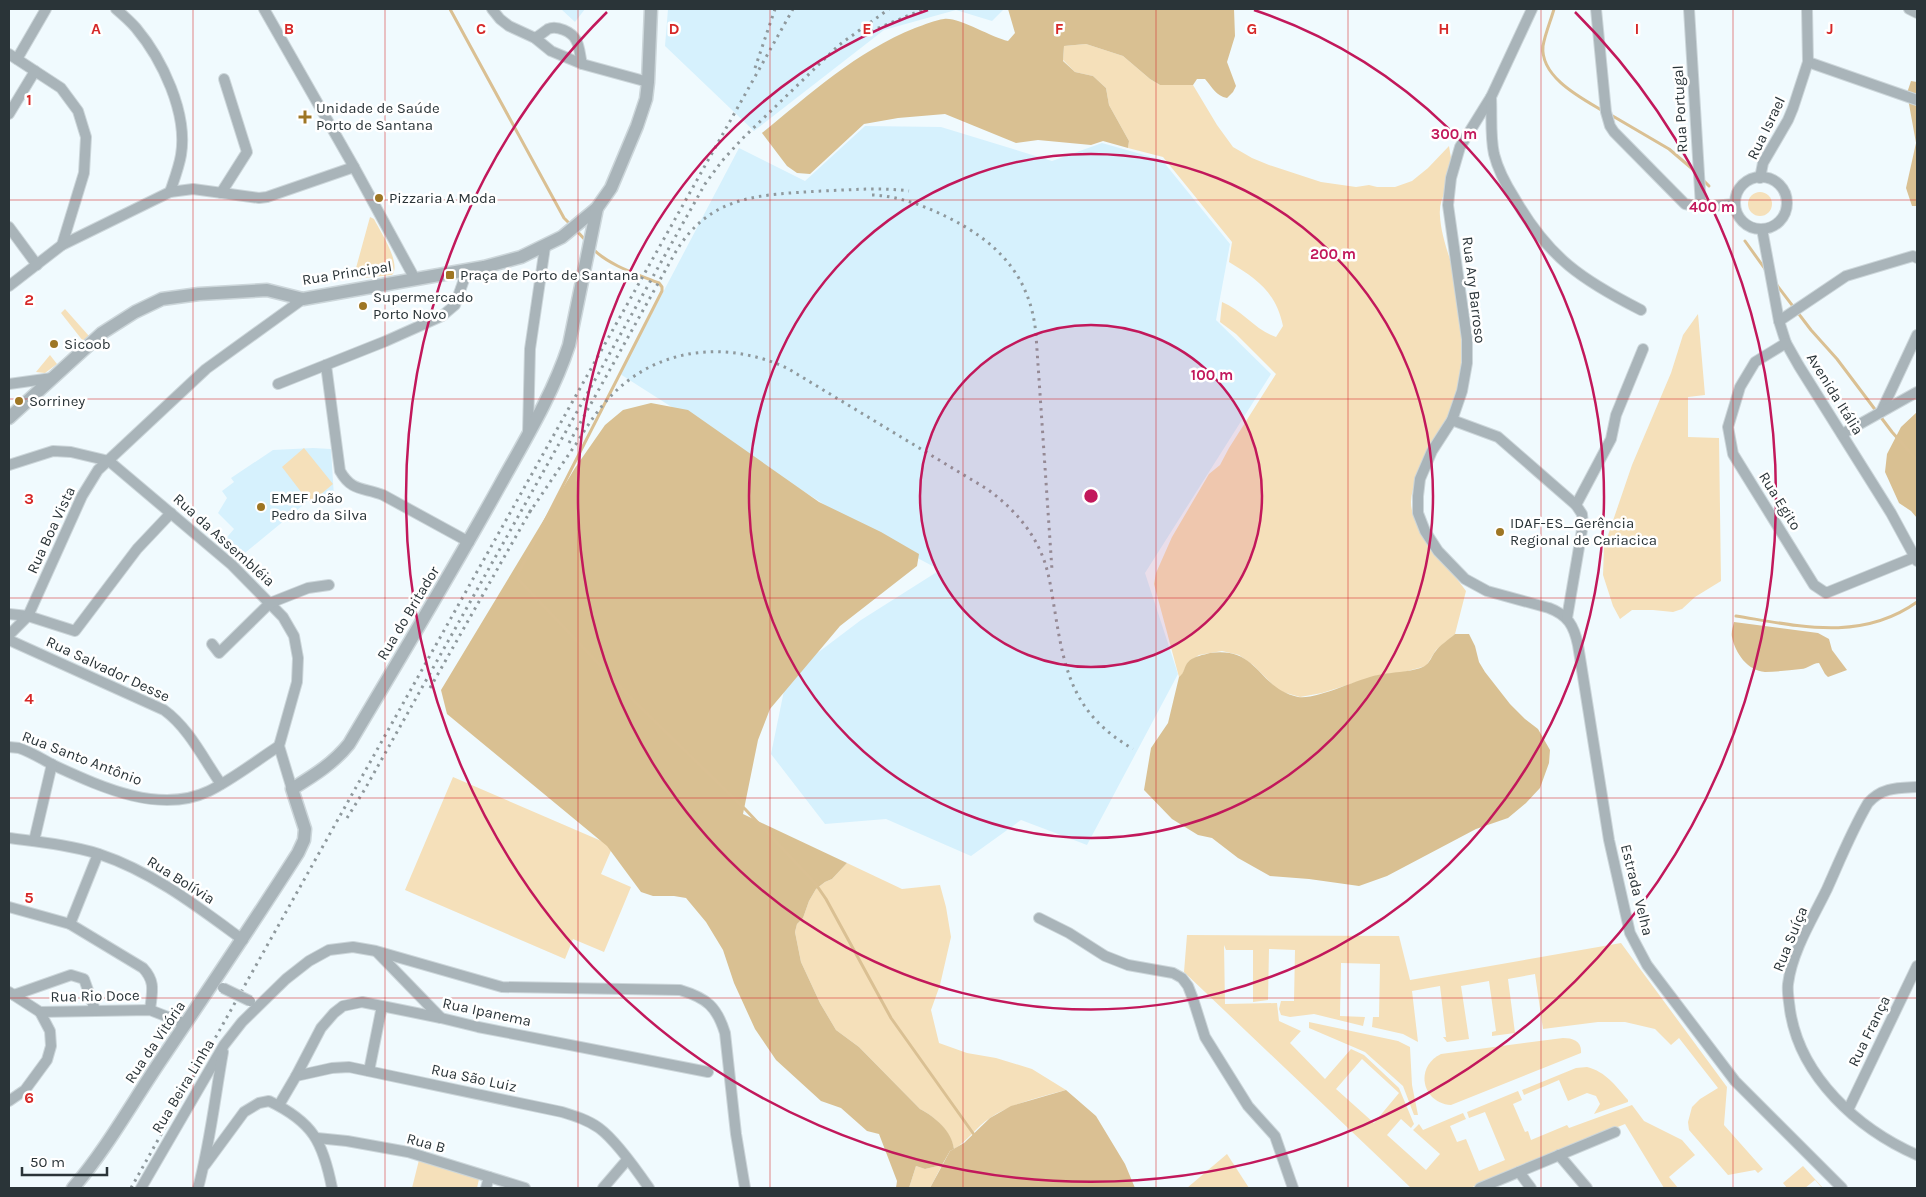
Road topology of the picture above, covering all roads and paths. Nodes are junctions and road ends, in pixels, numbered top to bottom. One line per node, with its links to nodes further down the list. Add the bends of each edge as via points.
1 (46, 9): 13 (street)
2 (116, 9): 24 (street, via 136,28 160,62 176,100 182,129 181,155)
3 (264, 9): 22 (street)
4 (492, 9): 12 (street, via 509,26)
5 (651, 9): 18 (street)
6 (1532, 9): 19 (street, Rua Ary Barroso)
7 (1596, 9): 27 (street, via 1610,126 1680,200)
8 (1689, 9): 27 (street, Rua Portugal)
9 (1807, 9): 14 (street, Rua Israel)
10 (1909, 9): 11 (street)
11 (1917, 13)
12 (535, 38): 15 (street, via 551,51); 15 (street, via 554,28 572,35 577,41)
13 (13, 56): 16 (street)
14 (1808, 62): 20 (street); 23 (street, Rua Israel, via 1793,108 1763,163)
15 (582, 64): 18 (street)
16 (34, 71): 21 (street); 31 (street, via 61,88 78,111 86,137 84,173)
17 (224, 79): 25 (street, via 247,152)
18 (648, 82): 28 (street, via 637,126 611,188)
19 (1491, 97): 39 (street, via 1494,153 1502,178 1520,208 1562,261 1599,289); 51 (street, Rua Ary Barroso, via 1460,147 1448,191 1467,339 1462,391)
20 (1917, 100)
21 (9, 114)
22 (354, 167): 25 (street, via 267,197); 36 (street)
23 (1760, 178): 26 (street, via 1742,186); 30 (street, via 1779,185 1787,202 1780,221)
24 (170, 192): 25 (street, via 193,189); 31 (street)
25 (221, 193)
26 (1736, 204): 27 (street); 30 (street, via 1744,222)
27 (1701, 207)
28 (598, 208): 32 (street, Rua Principal); 52 (street, Rua do Britador, via 569,345 563,364)
29 (9, 227): 34 (street)
30 (1762, 229): 40 (street, Avenida Itália)
31 (62, 245): 34 (street)
32 (545, 247): 35 (street, Rua Principal); 52 (street, Rua do Britador, via 530,349)
33 (1917, 258): 40 (street, via 1913,256 1846,276)
34 (36, 265): 37 (street)
35 (467, 271): 36 (street, Rua Principal); 44 (street, via 459,298 450,311)
36 (415, 279): 38 (street, Rua Principal)
37 (9, 286)
38 (303, 299): 45 (street, Rua Principal, via 267,290 162,299 102,333); 54 (street, via 206,370)
39 (1641, 310)
40 (1779, 321): 42 (street, Avenida Itália)
41 (1917, 335): 49 (street)
42 (1786, 343): 53 (street, Avenida Itália); 59 (street, Rua Egito, via 1755,362 1740,387 1728,427 1733,454 1814,584 1826,593)
43 (1643, 349): 56 (street, via 1616,415 1611,439)
44 (326, 365): 47 (street); 58 (street, via 340,471 346,481 354,487 383,495)
45 (52, 378): 46 (street); 50 (street, Rua Principal)
46 (9, 384)
47 (278, 384)
48 (1917, 392): 49 (street)
49 (1881, 412): 53 (street)
50 (9, 418)
51 (1452, 420): 56 (street, via 1498,438); 64 (street, Rua Ary Barroso, via 1432,451 1420,479 1418,513 1425,532 1465,579 1486,591 1549,608)
52 (528, 434): 58 (street, Rua do Britador)
53 (1842, 434): 59 (street, Avenida Itália, via 1892,513)
54 (108, 461): 55 (street, Rua da Assembléia, via 53,451); 57 (street, Rua da Assembléia); 63 (street, Rua Boa Vista, via 98,470 82,496)
55 (9, 465)
56 (1576, 504): 64 (street, via 1583,524)
57 (171, 513): 61 (street, Rua da Assembléia, via 232,565); 63 (street, via 137,549 75,631)
58 (468, 542): 73 (street, Rua do Britador, via 349,744 334,761)
59 (1916, 559)
60 (329, 585): 61 (street, via 308,588)
61 (270, 603): 67 (street, via 219,653); 68 (street, Rua da Assembléia, via 294,636 298,658 296,682)
62 (9, 614): 63 (street)
63 (28, 616): 65 (street)
64 (1567, 618): 120 (street, Estrada Velha, via 1575,630 1609,840 1636,948 1735,1081)
65 (9, 635)
66 (9, 640): 71 (street, Rua Salvador Desse, via 164,710 182,727)
67 (212, 644)
68 (279, 746): 71 (street, Rua Santo Antônio); 73 (street)
69 (9, 747): 70 (street, Rua Santo Antônio, via 25,750)
70 (52, 764): 71 (street, Rua Santo Antônio, via 136,797 161,801 190,798); 75 (street)
71 (221, 784)
72 (1917, 787): 98 (street, Rua Suíça, via 1889,789 1868,803 1791,970 1788,999 1800,1048 1819,1078)
73 (292, 789): 80 (street, via 305,829 304,840)
74 (9, 838): 75 (street, Rua Bolívia)
75 (34, 841): 76 (street, Rua Bolívia)
76 (98, 854): 79 (street); 80 (street, Rua Bolívia, via 148,875)
77 (9, 907): 79 (street)
78 (1039, 918): 116 (street, via 1105,956 1182,978 1188,986 1205,1037 1248,1106 1275,1136)
79 (70, 924): 88 (street, via 150,975)
80 (243, 940): 83 (street)
81 (376, 951): 85 (street, via 353,947 329,950 309,961); 90 (street); 115 (street, via 502,987 680,990 697,995 709,1003 720,1018 725,1033)
82 (1917, 966): 98 (street, Rua França)
83 (219, 986): 85 (street, bridge); 91 (street, Rua da Vitória)
84 (10, 993): 87 (street, via 71,974 84,979); 89 (street, Rua Rio Doce)
85 (254, 1003): 92 (street, Rua Beira Linha)
86 (382, 1006): 90 (street, Rua Ipanema); 93 (street); 95 (street, Rua Ipanema, via 362,1002 343,1006 334,1013 321,1028)
87 (95, 1010): 88 (street, Rua Rio Doce); 89 (street, Rua Rio Doce)
88 (150, 1010): 91 (street, Rua Rio Doce)
89 (40, 1012): 96 (street, via 50,1031 47,1060 25,1090)
90 (441, 1018): 94 (street, Rua Ipanema)
91 (186, 1024): 107 (street, Rua da Vitória, via 102,1152)
92 (224, 1045): 104 (street); 108 (street, Rua Beira Linha)
93 (369, 1071): 95 (street, Rua São Luiz, via 332,1068); 103 (street, Rua São Luiz, via 584,1119 598,1128)
94 (708, 1072)
95 (296, 1076): 97 (street)
96 (9, 1101)
97 (278, 1105): 100 (street); 104 (street, via 269,1101 258,1103 244,1112)
98 (1848, 1110): 102 (street, Rua Suíça, via 1877,1134)
99 (1615, 1132): 101 (street)
100 (317, 1138): 106 (street, Rua B, via 408,1152); 110 (street, via 325,1155)
101 (1559, 1155): 105 (street); 119 (street)
102 (1917, 1155)
103 (627, 1160): 113 (street); 114 (street, Rua São Luiz)
104 (205, 1166): 109 (street)
105 (1518, 1172): 117 (street); 118 (street)
106 (489, 1177): 111 (street); 112 (street, Rua B)
107 (73, 1188)
108 (141, 1188)
109 (198, 1188)
110 (332, 1188)
111 (486, 1188)
112 (525, 1188)
113 (603, 1188)
114 (649, 1188)
115 (745, 1188)
116 (1293, 1188)
117 (1480, 1188)
118 (1531, 1188)
119 (1587, 1188)
120 (1842, 1188)

